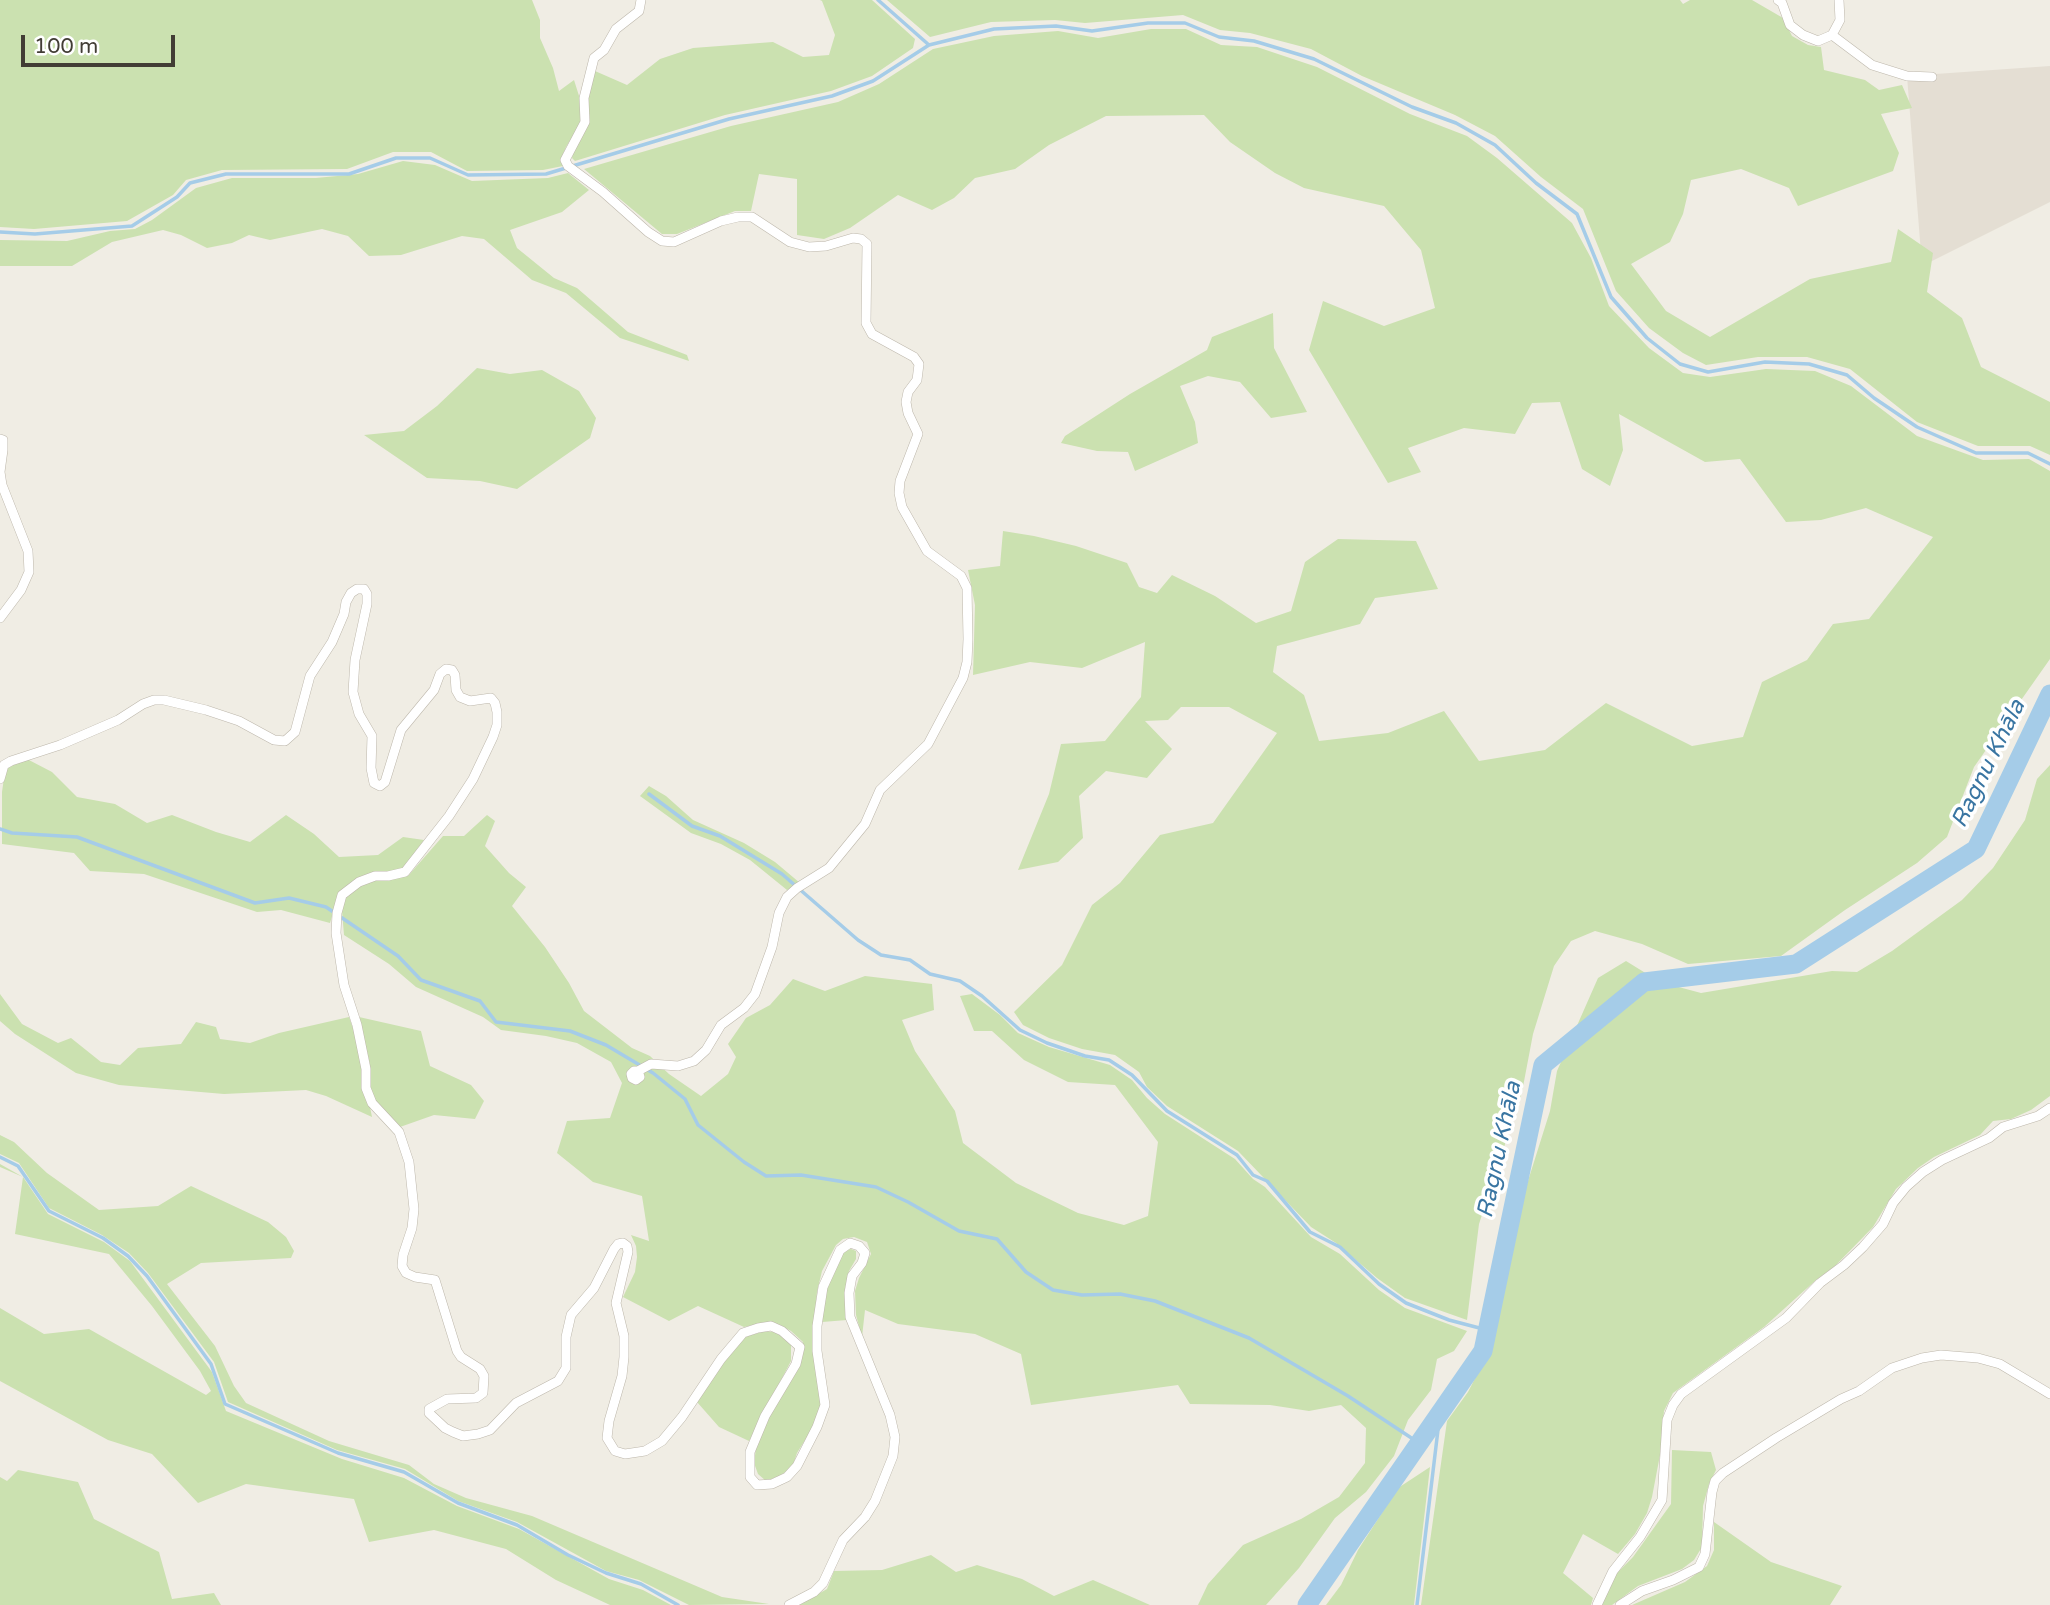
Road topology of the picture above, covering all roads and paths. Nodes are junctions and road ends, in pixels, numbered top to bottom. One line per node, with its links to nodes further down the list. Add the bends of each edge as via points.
1 (641, 0): 9 (street, via 639,10 616,29 594,58 584,98 585,122 565,160 568,166 662,241 674,242 738,217 752,218 790,242 809,247 853,238 867,244 866,323 872,334 919,364 906,402 918,434 900,481 902,507 927,551 961,576 967,588 968,639 963,678 928,744 880,790 865,824 829,868 787,897 755,994 721,1025 694,1061 678,1066 651,1064)
2 (1778, 0): 4 (street, via 1790,25 1803,35 1818,41)
3 (1839, 0): 4 (street, via 1840,20)
4 (1832, 35): 5 (street, via 1872,65)
5 (1932, 77)
6 (0, 439): 7 (street, via 4,450 2,485 27,551 29,572)
7 (0, 618)
8 (0, 779): 12 (street, via 4,765 11,761 60,745 154,700 206,710 285,741 295,732 310,676 357,589 364,589 367,604 353,692 372,736 374,783 380,786 385,782 401,730 446,669 455,675 460,697 470,701 491,698 497,712 493,737 449,816 405,872 359,882 342,895 337,913 344,985 357,1025 366,1088 372,1104 399,1132 410,1162 414,1209 402,1266 415,1277 435,1280 457,1351 484,1376 483,1393 476,1398 447,1399 429,1413 453,1432 463,1436 478,1433 490,1430 516,1403 558,1381 566,1368 571,1315 594,1288 614,1249 623,1243 628,1252 616,1303 624,1357 607,1438 615,1451 645,1451 662,1441 744,1333 771,1326 800,1348 750,1451 750,1477 757,1485 772,1484 797,1466 817,1427 825,1405 817,1351 823,1287 840,1250 850,1242 859,1246 865,1253 852,1276 850,1317 890,1415 893,1456 875,1501 843,1541 823,1583)
9 (638, 1071)
10 (2050, 1108): 13 (street, via 2003,1127 1923,1172 1844,1265 1786,1318 1681,1394 1667,1420 1662,1500 1613,1571)
11 (2050, 1394): 14 (street, via 2000,1364 1978,1358 1941,1355 1892,1368 1723,1474 1712,1492 1705,1554 1699,1567)
12 (789, 1605)
13 (1597, 1605)
14 (1620, 1605)

